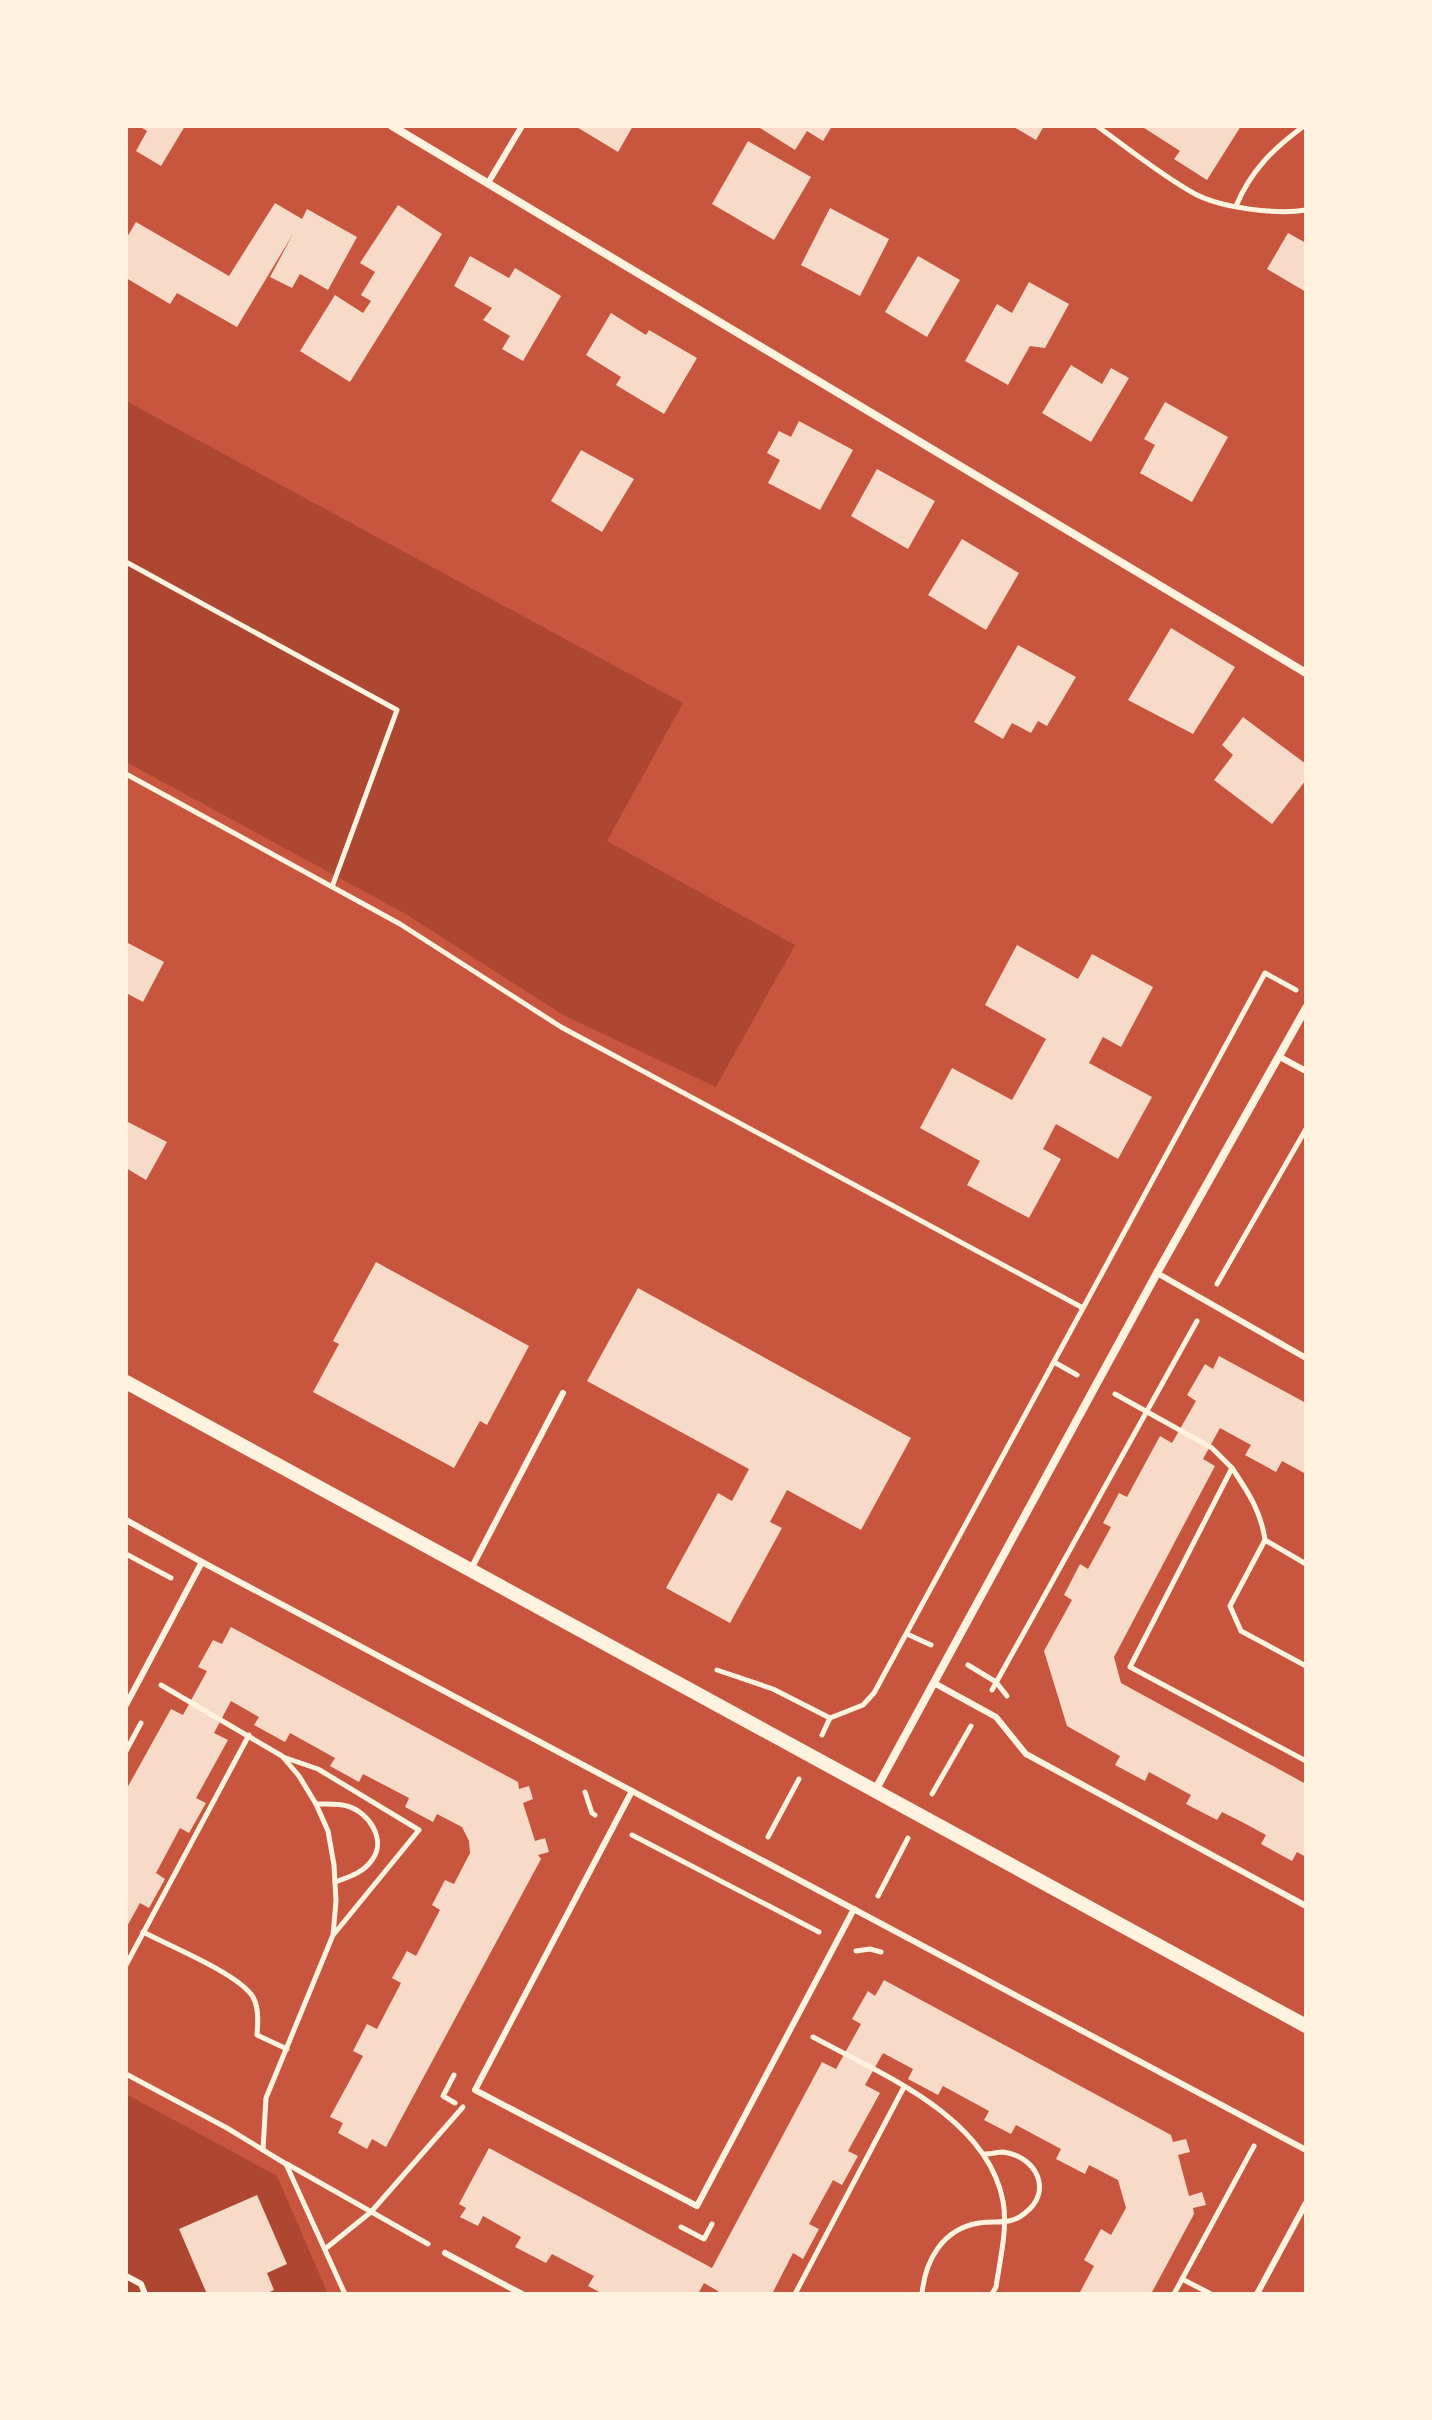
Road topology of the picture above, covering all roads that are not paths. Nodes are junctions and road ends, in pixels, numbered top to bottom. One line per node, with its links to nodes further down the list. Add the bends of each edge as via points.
1 (392, 126): 3 (street)
2 (522, 126): 3 (lane)
3 (488, 183): 4 (street)
4 (1306, 673)
5 (1306, 1008): 6 (street)
6 (1278, 1056): 7 (lane); 8 (street)
7 (1306, 1071)
8 (1157, 1273): 9 (lane); 15 (street)
9 (1306, 1358)
10 (126, 1382): 14 (street)
11 (563, 1393): 14 (lane)
12 (126, 1520): 13 (lane)
13 (202, 1562): 16 (lane); 18 (lane)
14 (471, 1569): 17 (street)
15 (934, 1683): 17 (street); 19 (lane, via 996,1717 1026,1754)
16 (126, 1705)
17 (876, 1789): 21 (street)
18 (632, 1791): 20 (lane); 20 (lane, via 475,2090 697,2206)
19 (1306, 1906)
20 (854, 1909): 22 (lane)
21 (1306, 2026)
22 (1306, 2150)
23 (1306, 2203): 28 (lane)
24 (445, 2253): 27 (lane)
25 (126, 2276): 26 (lane, via 141,2284)
26 (145, 2294)
27 (522, 2294)
28 (1257, 2294)

